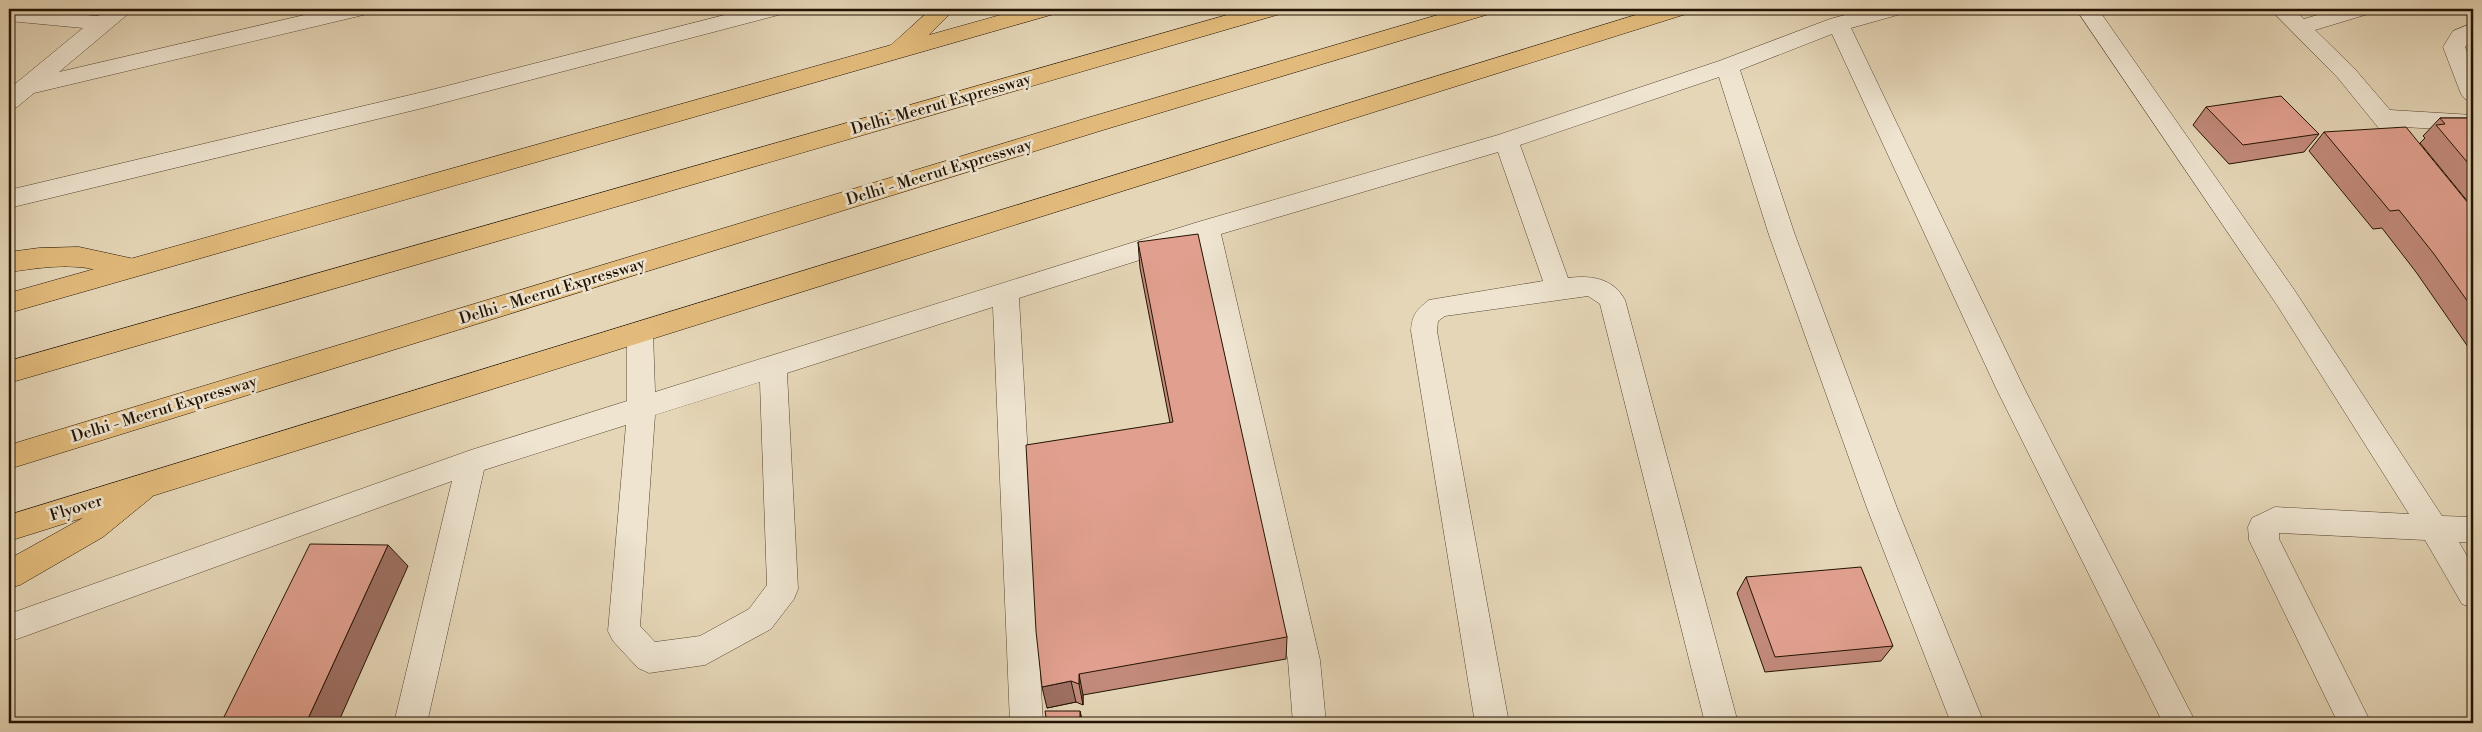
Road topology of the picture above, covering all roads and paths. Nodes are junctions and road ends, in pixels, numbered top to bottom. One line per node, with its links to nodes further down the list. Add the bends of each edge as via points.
1 (120, 9): 15 (street)
2 (359, 9): 21 (street)
3 (774, 9): 27 (street, via 427,99)
4 (944, 9): 19 (main road)
5 (1046, 9): 13 (main road)
6 (1272, 9): 36 (main road, Delhi-Meerut Expressway)
7 (1481, 9): 38 (main road, Delhi - Meerut Expressway)
8 (1678, 9): 34 (main road, Flyover)
9 (1893, 9): 16 (street)
10 (2087, 9): 42 (street, via 2302,319)
11 (2281, 9): 17 (street)
12 (2360, 9): 17 (street)
13 (1019, 12): 19 (main road)
14 (9, 14): 15 (street)
15 (102, 23): 21 (street)
16 (1838, 24): 20 (street); 53 (street, via 2010,388)
17 (2300, 27): 23 (street, via 2346,72)
18 (2473, 30): 22 (street, via 2461,36 2454,47)
19 (896, 52): 30 (main road)
20 (1727, 66): 25 (street); 52 (street, via 1788,253 1882,508)
21 (17, 94)
22 (2473, 94)
23 (2384, 118): 24 (street); 26 (street)
24 (2473, 122)
25 (1506, 141): 28 (street); 31 (street)
26 (2432, 177)
27 (9, 200)
28 (1207, 229): 32 (street); 49 (street, via 1304,660)
29 (9, 262): 30 (main road, via 79,257)
30 (130, 267): 33 (main road)
31 (1558, 289): 50 (street, via 1438,307 1425,316 1424,331); 51 (street, via 1591,286 1605,291 1612,300)
32 (1006, 294): 35 (street); 48 (street)
33 (9, 303)
34 (640, 332): 37 (street); 40 (main road, Flyover)
35 (773, 367): 37 (street); 37 (street, via 783,589 760,619 705,650 649,658 624,631)
36 (9, 372)
37 (641, 408): 39 (street)
38 (9, 457)
39 (471, 462): 46 (street); 47 (street)
40 (142, 488): 41 (main road, Flyover); 44 (main road, via 92,528)
41 (9, 528)
42 (2435, 528): 43 (street); 45 (street); 54 (street, via 2275,520 2264,527 2264,540)
43 (2473, 530)
44 (9, 575)
45 (2473, 594)
46 (9, 628)
47 (411, 723)
48 (1027, 723)
49 (1310, 723)
50 (1492, 723)
51 (1722, 723)
52 (1968, 723)
53 (2180, 723)
54 (2355, 723)

